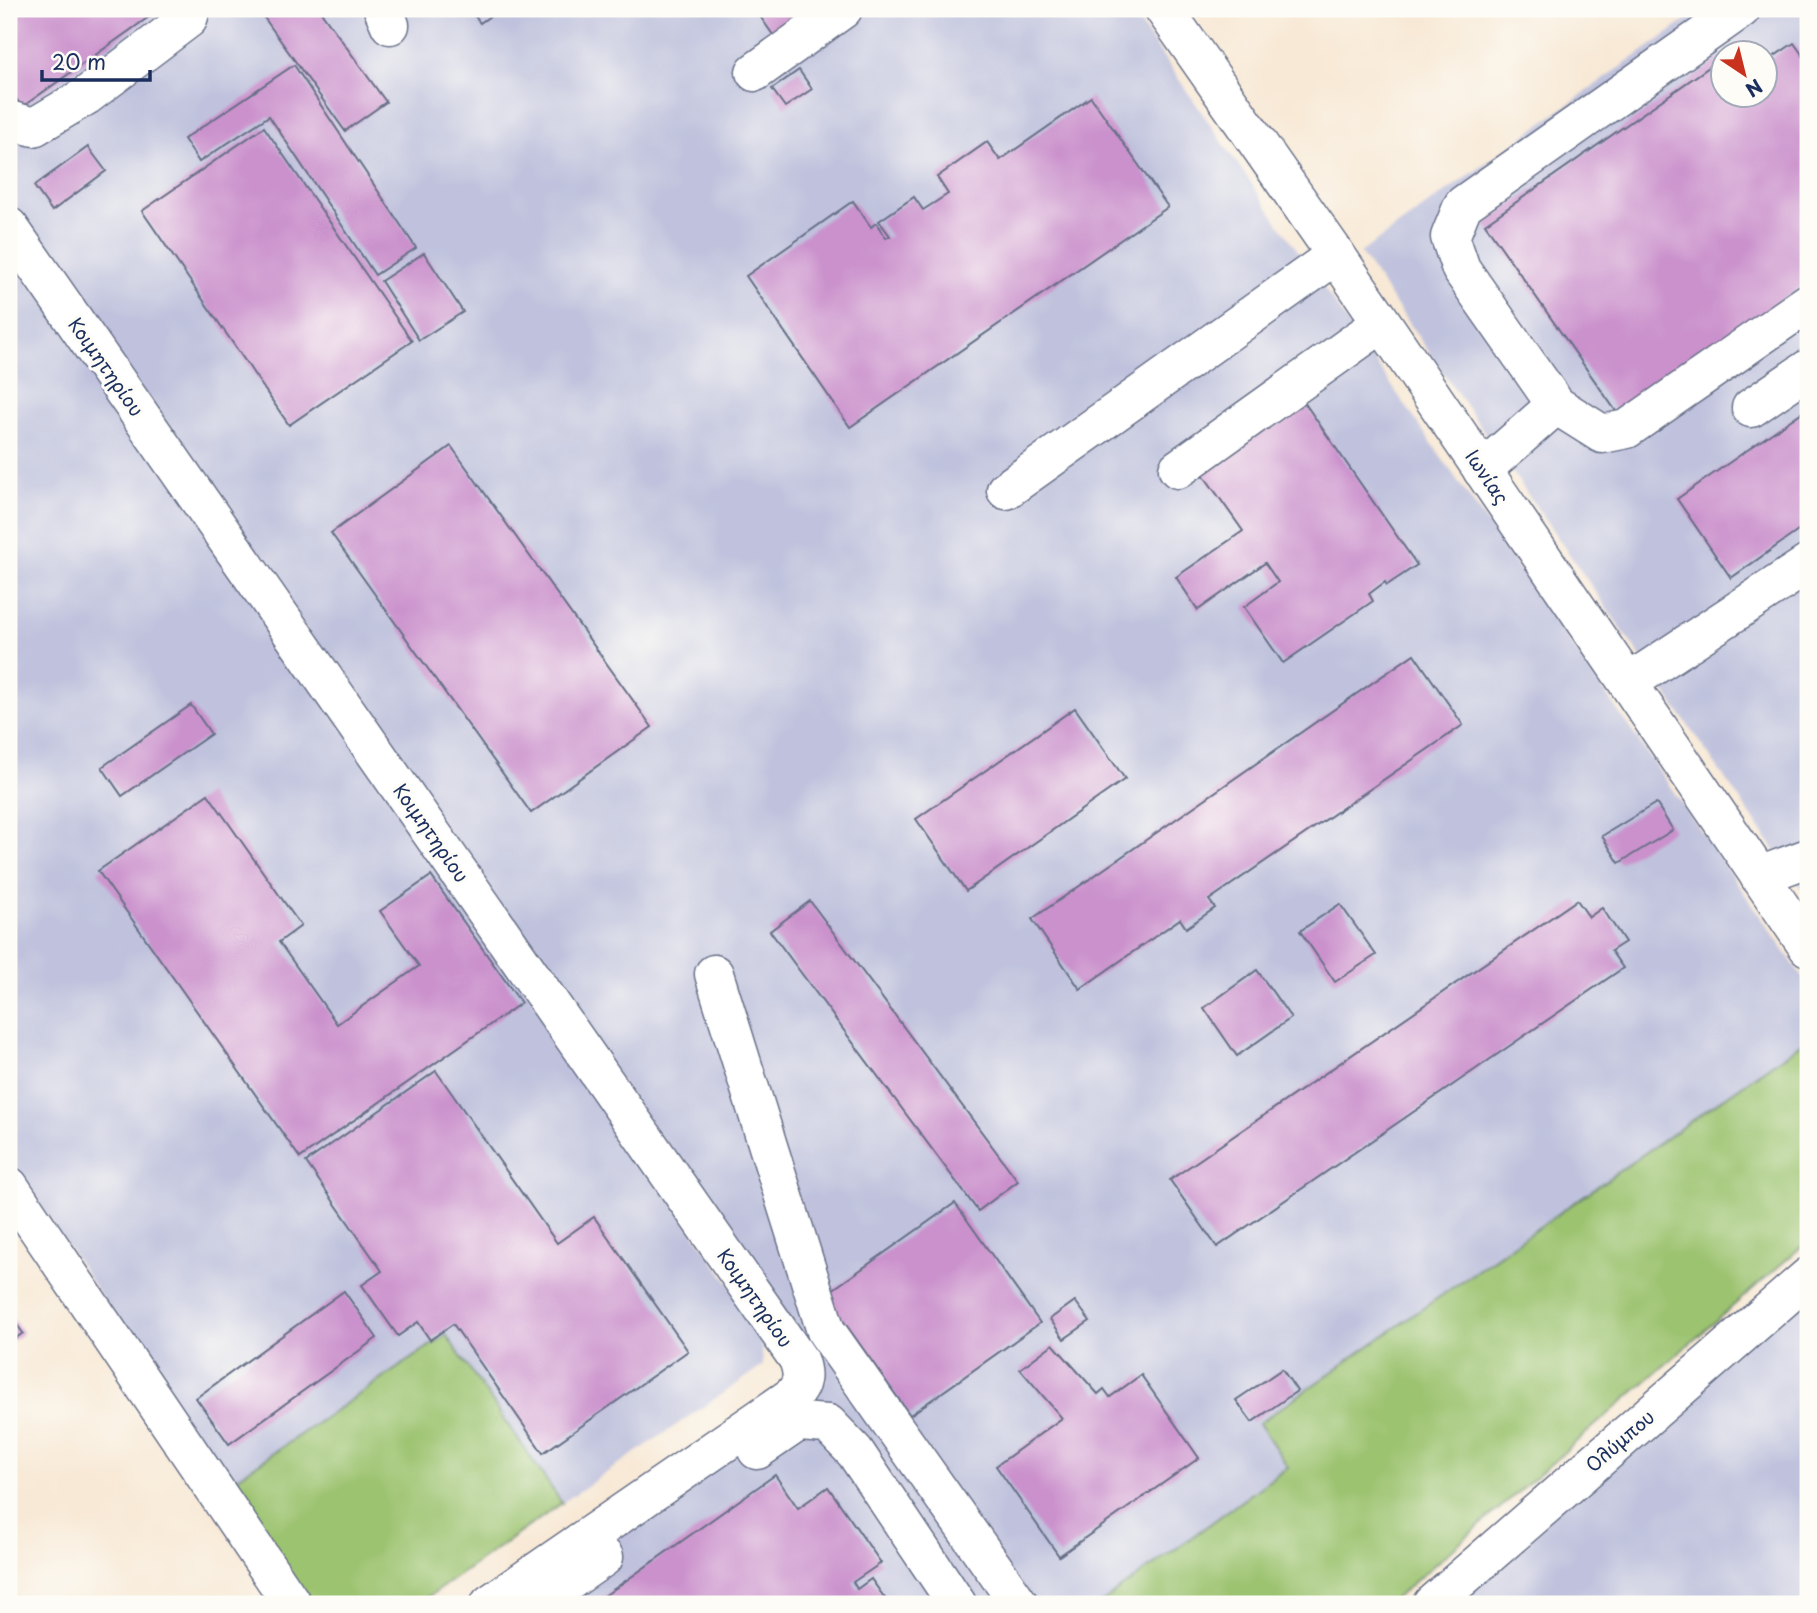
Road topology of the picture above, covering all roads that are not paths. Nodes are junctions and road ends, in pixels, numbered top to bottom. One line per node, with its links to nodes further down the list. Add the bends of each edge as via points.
1 (191, 9): 6 (street, via 188,19 86,96 34,127)
2 (843, 9): 5 (street)
3 (1164, 9): 8 (street, Ιωνίας)
4 (1741, 9): 12 (street, via 1463,205 1450,237 1461,269)
5 (755, 72)
6 (9, 120)
7 (9, 228): 26 (street, Κοιμητηρίου, via 802,1369 798,1390)
8 (1336, 255): 10 (street, Ιωνίας); 16 (street)
9 (1808, 303): 12 (street, via 1627,429 1601,434)
10 (1382, 323): 14 (street); 15 (street, Ιωνίας)
11 (1808, 369): 13 (street)
12 (1556, 405): 15 (street)
13 (1751, 408)
14 (1178, 469)
15 (1482, 470): 18 (street, Ιωνίας)
16 (1006, 490)
17 (1808, 564): 18 (street)
18 (1628, 683): 20 (street, Ιωνίας)
19 (1808, 858): 20 (street)
20 (1759, 876): 21 (street, Ιωνίας)
21 (1808, 947)
22 (714, 974): 29 (street, via 825,1331)
23 (9, 1186): 25 (street)
24 (1808, 1277): 30 (street, Ολύμπου)
25 (292, 1604)
26 (490, 1604)
27 (555, 1604): 28 (street, via 562,1586 798,1422 828,1423 855,1452)
28 (957, 1604)
29 (1019, 1604)
30 (1432, 1604)

